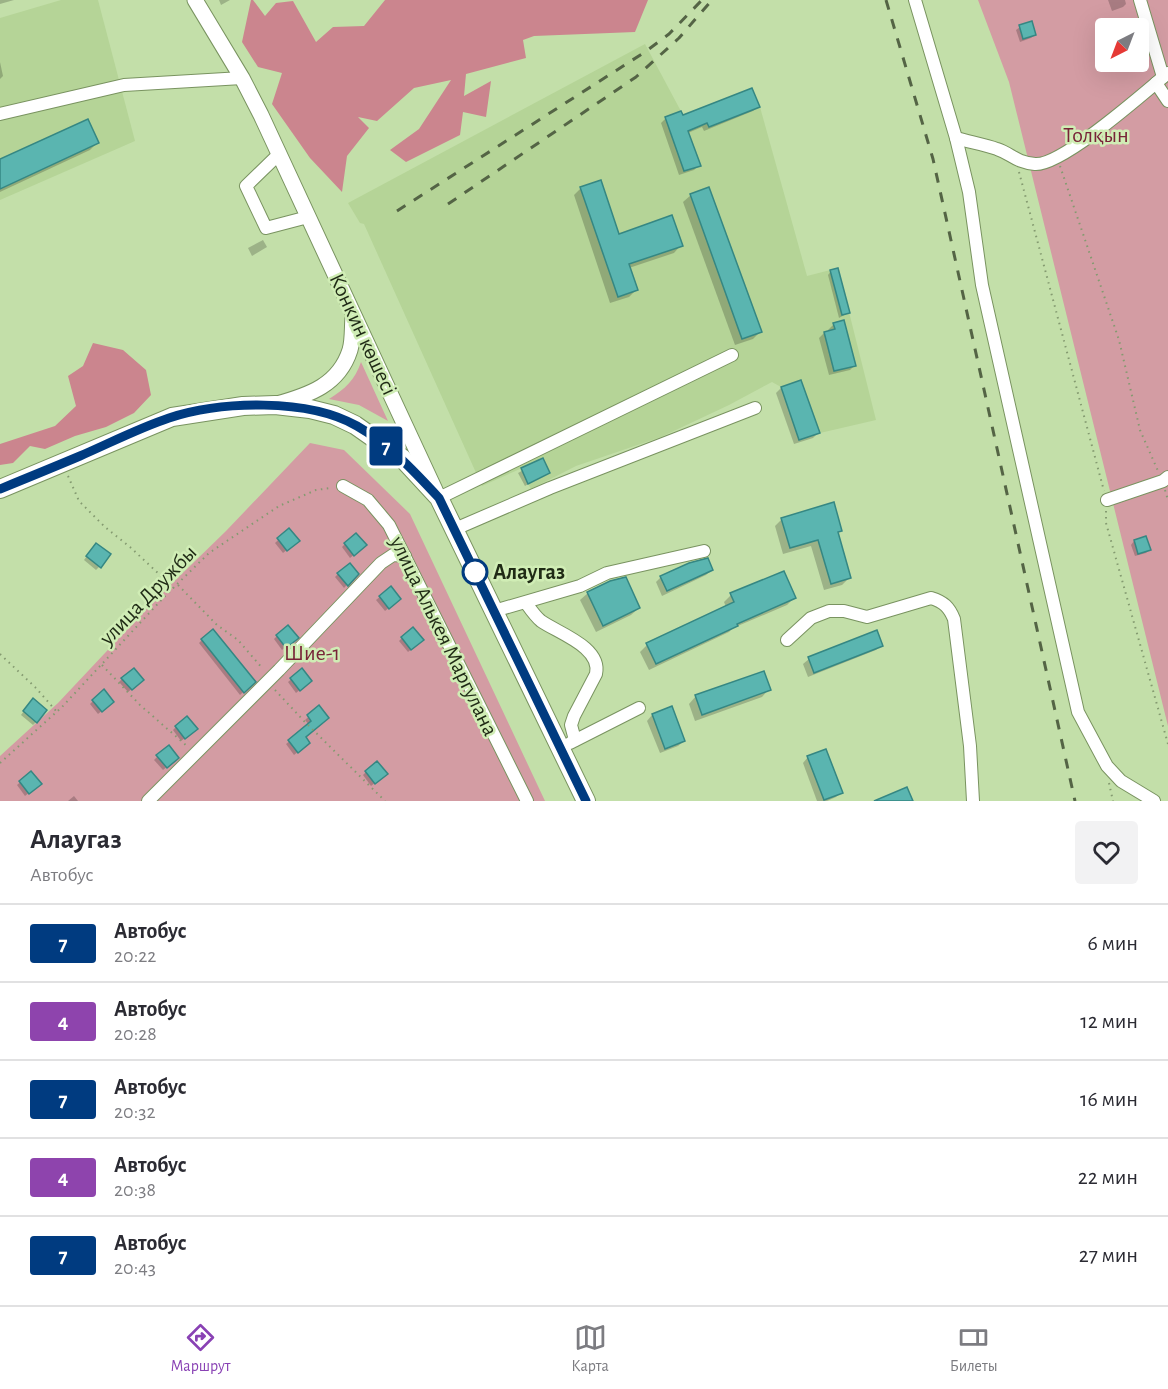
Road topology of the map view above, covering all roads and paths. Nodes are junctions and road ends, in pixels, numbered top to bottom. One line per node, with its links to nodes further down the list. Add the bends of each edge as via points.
1 (195, 0): 5 (main road, Конкин көшесі)
2 (915, 0): 8 (street)
3 (1140, 0): 4 (street)
4 (1163, 77): 6 (street); 10 (street, via 1111,121)
5 (242, 78): 7 (street, via 124,86); 9 (main road, Конкин көшесі)
6 (1168, 101)
7 (0, 114)
8 (956, 138): 11 (street, via 998,149); 46 (street, via 969,192 982,285 1078,712 1107,766 1121,781)
9 (279, 154): 12 (main road, Конкин көшесі); 12 (street, via 246,186 266,228)
10 (1057, 157): 11 (street, via 1038,164); 18 (path, via 1119,339 1140,430)
11 (1016, 160): 22 (path)
12 (309, 217): 13 (main road, Конкин көшесі)
13 (353, 314): 15 (main road, via 351,349 340,370 310,394); 21 (main road, Конкин көшесі)
14 (732, 355): 21 (street)
15 (275, 405): 17 (highway, via 172,417); 21 (highway, via 334,415 355,425 402,458)
16 (755, 408): 24 (street)
17 (62, 464): 20 (highway); 28 (path, via 79,501)
18 (1166, 479): 22 (street); 23 (path)
19 (343, 486): 26 (street, улица Алькея Маргулана, via 368,500 389,525); 27 (path, улица Дружбы, via 316,490 279,506 209,553)
20 (0, 489)
21 (439, 498): 24 (highway, Конкин көшесі)
22 (1107, 500): 38 (path, via 1106,523)
23 (1168, 500)
24 (454, 529): 30 (highway, Конкин көшесі)
25 (704, 551): 29 (street, via 607,573)
26 (405, 556): 34 (street, via 393,555 381,563); 43 (street, улица Алькея Маргулана)
27 (178, 584): 28 (path, улица Дружбы); 34 (path, via 217,625 238,640)
28 (174, 588): 33 (path, улица Дружбы)
29 (526, 603): 30 (street); 37 (street, via 533,614 571,637 596,662 596,674 574,716)
30 (494, 611): 37 (highway, Конкин көшесі)
31 (787, 640): 45 (street, via 811,618 830,611 867,617 931,598 941,601 954,619)
32 (0, 654): 36 (path)
33 (101, 665): 36 (path, улица Дружбы); 39 (path)
34 (269, 680): 39 (street); 42 (path, via 304,721)
35 (639, 708): 37 (street)
36 (57, 712): 40 (path, улица Дружбы)
37 (568, 744): 44 (highway, Конкин көшесі)
38 (1168, 744)
39 (196, 753): 41 (street)
40 (0, 763)
41 (148, 801)
42 (386, 801)
43 (528, 801)
44 (586, 801)
45 (973, 801)
46 (1154, 801)

